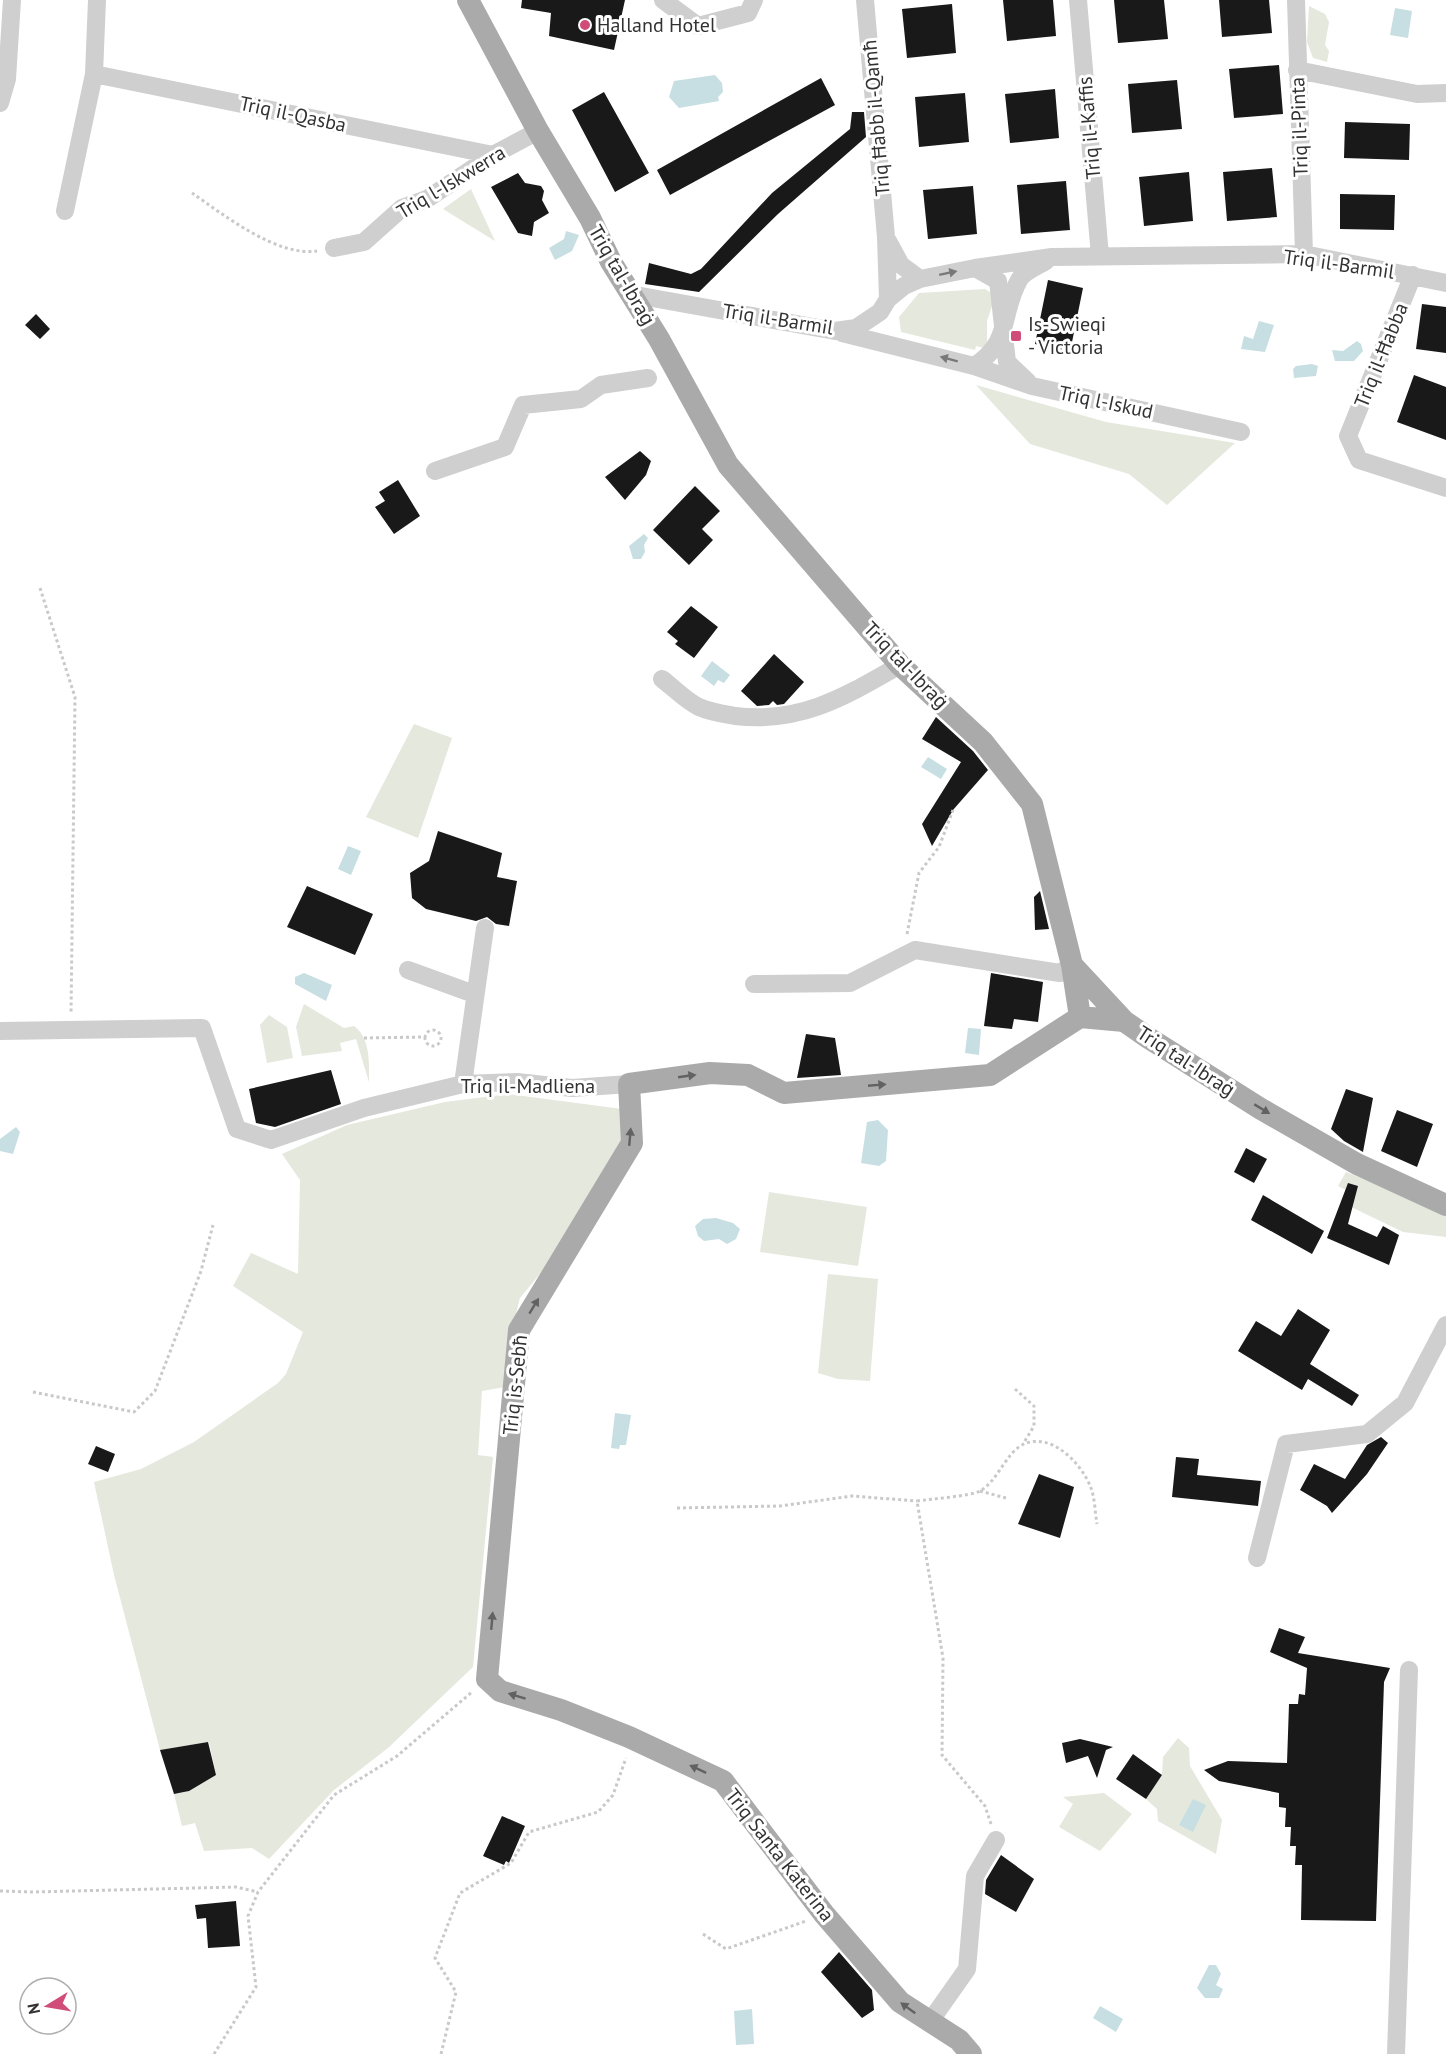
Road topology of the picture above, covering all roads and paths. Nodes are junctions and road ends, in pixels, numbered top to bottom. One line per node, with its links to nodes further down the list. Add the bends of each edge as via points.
1 (12, 0): 12 (street, via 8,79)
2 (97, 0): 10 (street)
3 (468, 0): 13 (main road, Triq tal-Ibraġ)
4 (663, 0): 5 (street, via 698,26 748,14)
5 (754, 0)
6 (865, 0): 17 (street, Triq Ħabb il-Qamħ)
7 (1078, 0): 20 (street, Triq il-Kaffis)
8 (1296, 0): 9 (street, Triq il-Pinta)
9 (1297, 70): 11 (street, via 1417,94); 19 (street, Triq il-Pinta)
10 (93, 74): 14 (street, Triq il-Qasba); 16 (street)
11 (1446, 93)
12 (0, 103)
13 (538, 131): 14 (street, Triq l-Iskwerra); 26 (main road, Triq tal-Ibraġ)
14 (493, 155): 18 (street, Triq l-Iskwerra, via 427,199 402,208 364,242)
15 (192, 193): 18 (path, via 245,230 301,253)
16 (65, 211)
17 (886, 237): 24 (street, Triq Ħabb il-Qamħ, via 901,265); 27 (street, Triq Ħabb il-Qamħ)
18 (334, 248)
19 (1304, 254): 20 (street, Triq il-Barmil); 23 (street, Triq il-Barmil)
20 (1100, 256): 21 (street, Triq il-Barmil)
21 (1052, 257): 22 (street, Triq il-Barmil); 28 (street, via 1020,278)
22 (975, 268): 24 (street, Triq il-Barmil, one-way to 22); 28 (street, via 998,281)
23 (1413, 275): 25 (street, Triq il-Barmil); 36 (street, Triq il-Ħabba, via 1348,436 1359,460)
24 (920, 279): 27 (street, Triq il-Barmil, via 904,286)
25 (1446, 283)
26 (630, 294): 29 (street, Triq il-Barmil); 38 (main road, Triq tal-Ibraġ, via 728,465)
27 (884, 306): 29 (street, Triq il-Barmil, via 856,328); 30 (street, via 879,326)
28 (1004, 324): 31 (street, via 990,356); 33 (street, via 1007,362)
29 (834, 331): 30 (street, Triq l-Iskud)
30 (895, 345): 31 (street, Triq l-Iskud, one-way to 30)
31 (974, 366): 33 (street, Triq l-Iskud)
32 (648, 378): 35 (street, via 601,385 581,399 523,405 505,447)
33 (1032, 386): 34 (street, Triq l-Iskud)
34 (1241, 432)
35 (435, 471)
36 (1446, 488)
37 (40, 588): 50 (path, via 75,697)
38 (900, 665): 39 (street, via 844,697 782,717 745,717 711,711); 43 (main road, Triq tal-Ibraġ, via 984,742 1032,804)
39 (662, 679)
40 (953, 810): 42 (path, via 939,847 919,873)
41 (485, 928): 46 (street)
42 (902, 956): 43 (street, via 915,950 1060,973); 45 (street, via 850,983)
43 (1072, 965): 47 (main road); 48 (main road, Triq tal-Ibraġ)
44 (408, 970): 46 (street)
45 (754, 984)
46 (474, 994): 53 (street)
47 (1080, 1017): 48 (main road); 54 (main road, Triq il-Madliena, one-way to 47, via 710,1073 748,1075 784,1093 990,1076)
48 (1124, 1021): 55 (main road, Triq tal-Ibraġ, one-way to 55, via 1261,1109 1357,1164)
49 (0, 1031): 50 (street, Triq il-Madliena)
50 (70, 1031): 53 (street, Triq il-Madliena, via 202,1028 237,1129 271,1140 364,1108)
51 (425, 1037): 51 (path, via 431,1047 441,1041 436,1030 430,1030); 52 (path)
52 (364, 1038)
53 (463, 1084): 54 (street, Triq il-Madliena, via 517,1082 572,1088)
54 (629, 1084): 68 (main road, Triq is-Sebħ, one-way to 54, via 519,1330 632,1143)
55 (1446, 1204)
56 (213, 1225): 59 (path, via 201,1271 154,1391 134,1412)
57 (1446, 1326): 66 (street, via 1405,1403 1367,1434 1286,1444)
58 (1015, 1389): 60 (path, via 1034,1406 1034,1426)
59 (33, 1392)
60 (1023, 1444): 61 (path); 65 (path, via 1055,1446 1072,1459 1091,1488)
61 (980, 1491): 62 (path); 63 (path)
62 (1006, 1498)
63 (917, 1502): 64 (path, via 852,1496 780,1506); 70 (path, via 942,1658 942,1755 985,1806)
64 (677, 1508)
65 (1097, 1524)
66 (1257, 1558)
67 (1409, 1670): 79 (street)
68 (487, 1679): 69 (main road, Triq Santa Katerina, one-way to 68, via 500,1691); 72 (path, via 397,1756 334,1795)
69 (629, 1737): 73 (main road, Triq Santa Katerina, one-way to 69, via 723,1781); 77 (path, via 613,1795 598,1812 529,1832 511,1863 460,1893 435,1958 456,1992)
70 (996, 1840): 75 (street, via 975,1876 968,1969)
71 (0, 1891): 72 (path, via 236,1887)
72 (258, 1892): 76 (path, via 248,1916 256,1987)
73 (824, 1914): 74 (path, via 726,1949); 75 (main road, Triq Santa Katerina, one-way to 73, via 900,2002)
74 (703, 1934)
75 (929, 2023): 78 (main road, Triq Santa Katerina, via 959,2040)
76 (214, 2054)
77 (441, 2054)
78 (971, 2054)
79 (1396, 2054)

